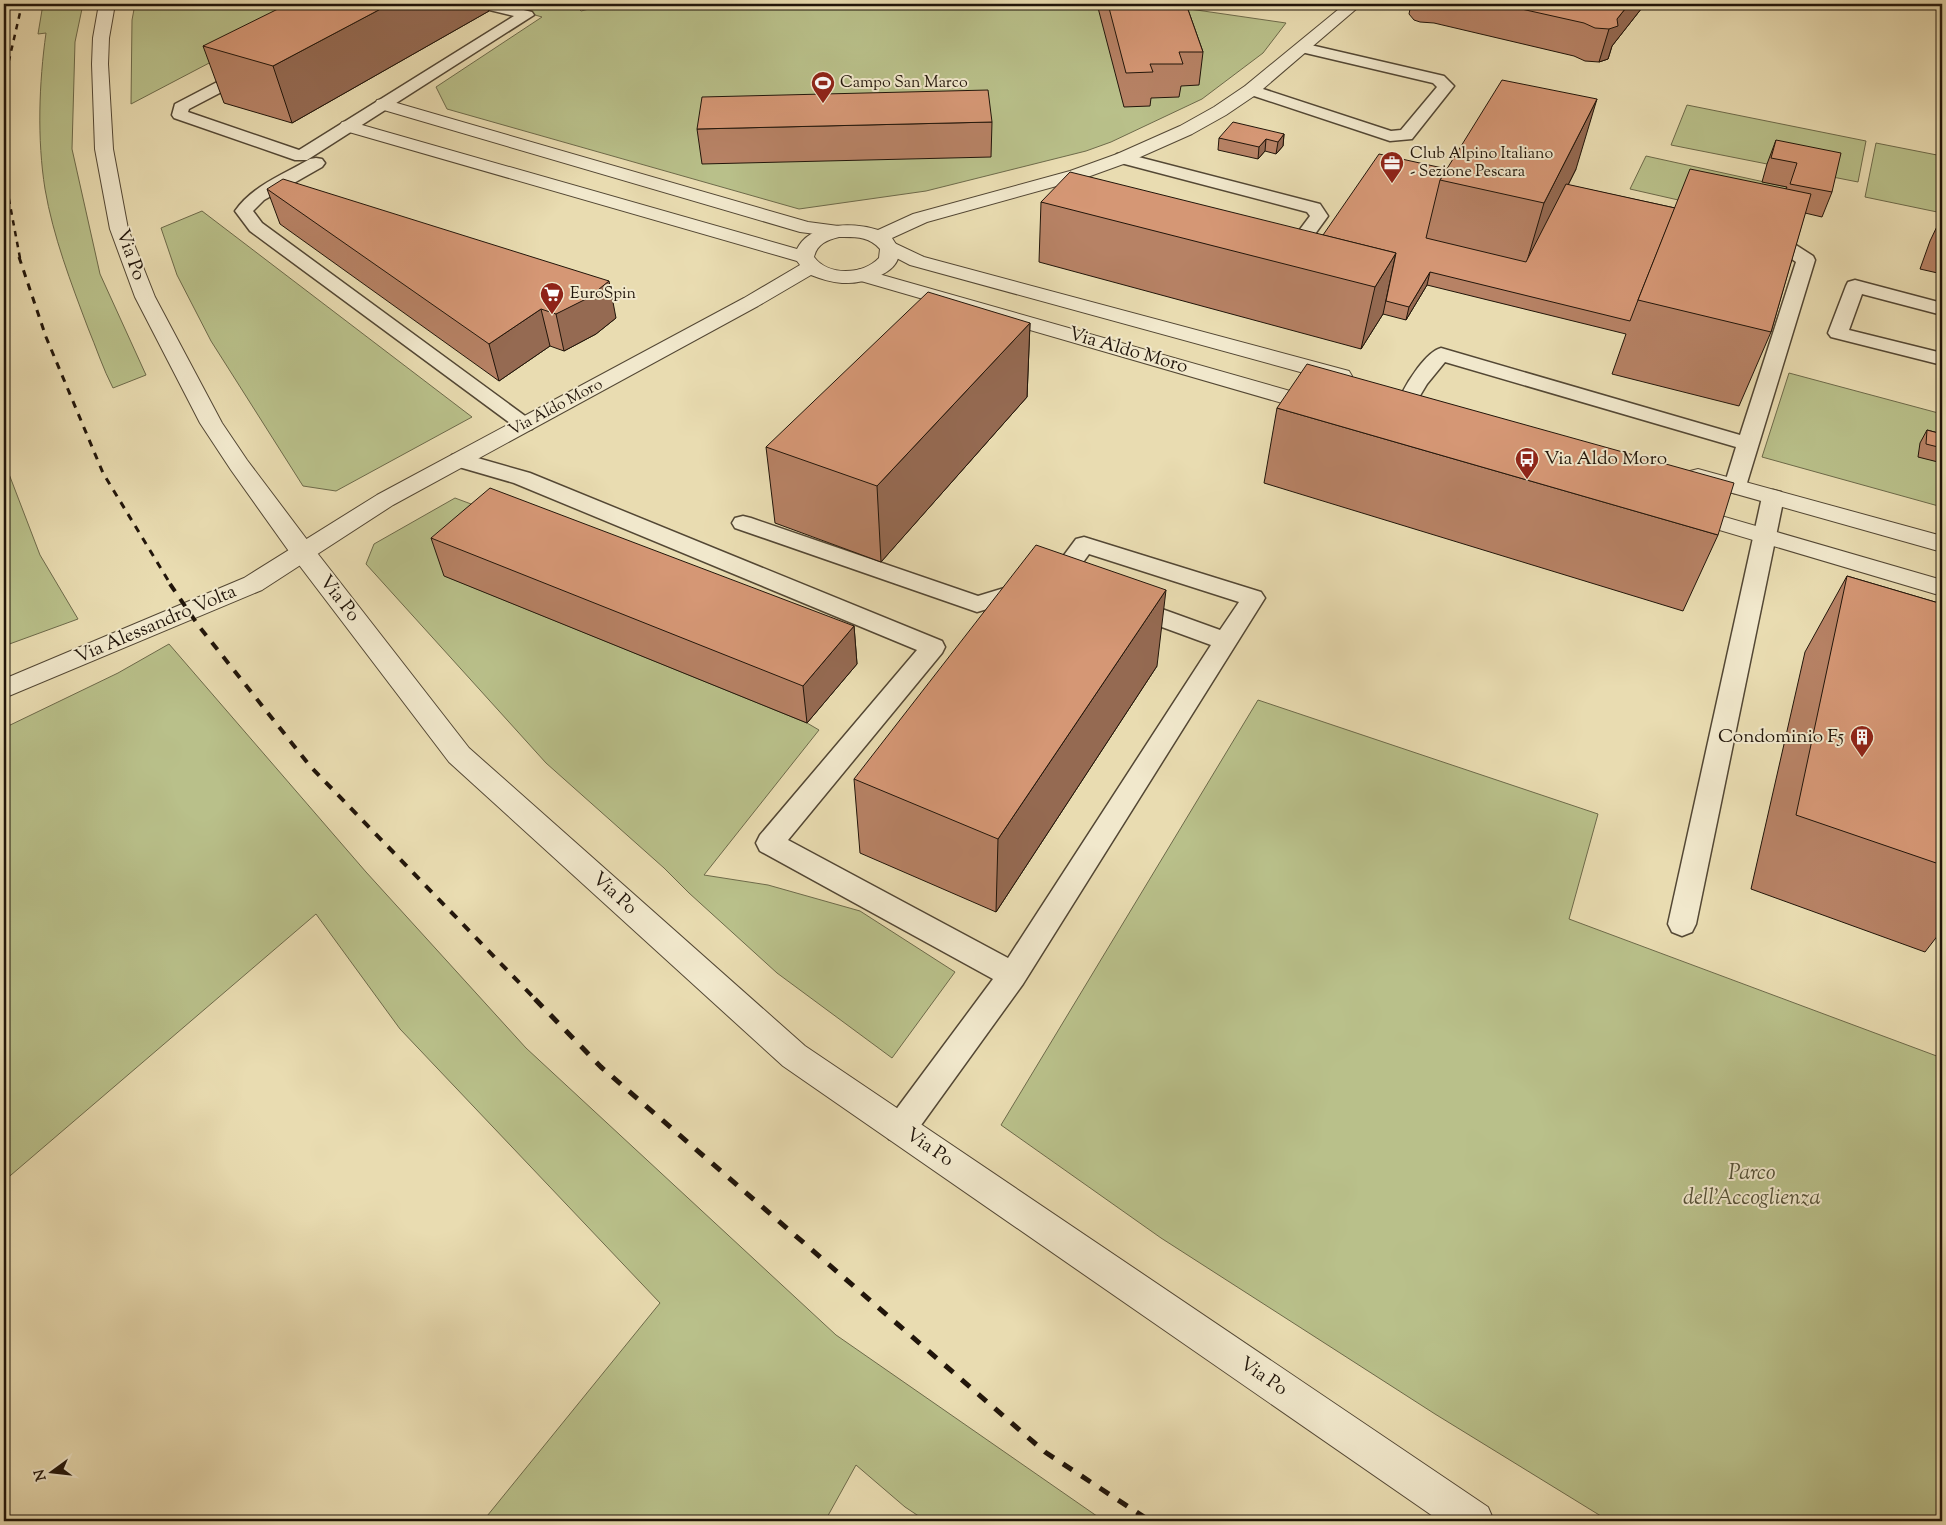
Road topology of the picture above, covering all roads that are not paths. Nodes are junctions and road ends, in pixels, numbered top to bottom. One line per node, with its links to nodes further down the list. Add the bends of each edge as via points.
1 (107, 4): 35 (street, Via Po, via 100,64 104,149 119,229 145,297 211,423)
2 (482, 4): 7 (lane, via 527,15)
3 (1354, 4): 4 (street)
4 (1302, 48): 6 (street); 6 (lane, via 1438,79 1446,86 1406,135 1390,136)
5 (266, 62): 8 (lane, via 181,107 180,115 301,156)
6 (1251, 90): 9 (street, via 1220,111)
7 (383, 104): 8 (lane); 13 (street, via 807,228)
8 (348, 126): 17 (street)
9 (1122, 158): 11 (street); 15 (lane, via 1314,208 1319,216 1301,240 1286,243)
10 (316, 163): 25 (lane, via 258,196 244,210 256,227)
11 (1054, 182): 12 (lane); 16 (street, via 920,218)
12 (1088, 191)
13 (838, 231): 16 (street, Via Aldo Moro, via 854,231); 17 (street, via 808,244 804,250)
14 (1741, 233): 26 (lane, via 1779,242 1806,260)
15 (1258, 236)
16 (884, 242): 18 (street, via 891,254 882,266); 21 (street, Via Aldo Moro, via 917,260)
17 (807, 262): 18 (street, via 833,276); 25 (street, Via Aldo Moro, via 766,294)
18 (862, 275): 24 (street, Via Aldo Moro)
19 (1942, 309): 20 (lane, via 1855,286 1838,333)
20 (1942, 359)
21 (1365, 382)
22 (1402, 392): 23 (street); 26 (lane, via 1418,382 1441,354)
23 (1436, 402)
24 (1336, 412)
25 (525, 424): 27 (street, Via Aldo Moro)
26 (1748, 444): 29 (lane)
27 (460, 460): 35 (street, Via Aldo Moro, via 385,500); 41 (lane, via 522,478 933,646 770,843)
28 (1675, 469): 29 (street)
29 (1735, 486): 30 (street)
30 (1773, 497): 33 (lane); 34 (street)
31 (1668, 508): 33 (street)
32 (743, 524): 38 (lane, via 977,604 1067,584 1084,544 1253,598)
33 (1764, 536): 36 (street); 40 (lane)
34 (1942, 544)
35 (302, 552): 39 (street, Via Alessandro Volta, via 240,590); 42 (street, Via Po, via 459,755 794,1056)
36 (1942, 588)
37 (1105, 597): 38 (lane)
38 (1226, 641): 41 (lane)
39 (4, 690)
40 (1682, 924)
41 (1013, 975): 42 (lane)
42 (900, 1129): 43 (street, Via Po)
43 (1474, 1521)

